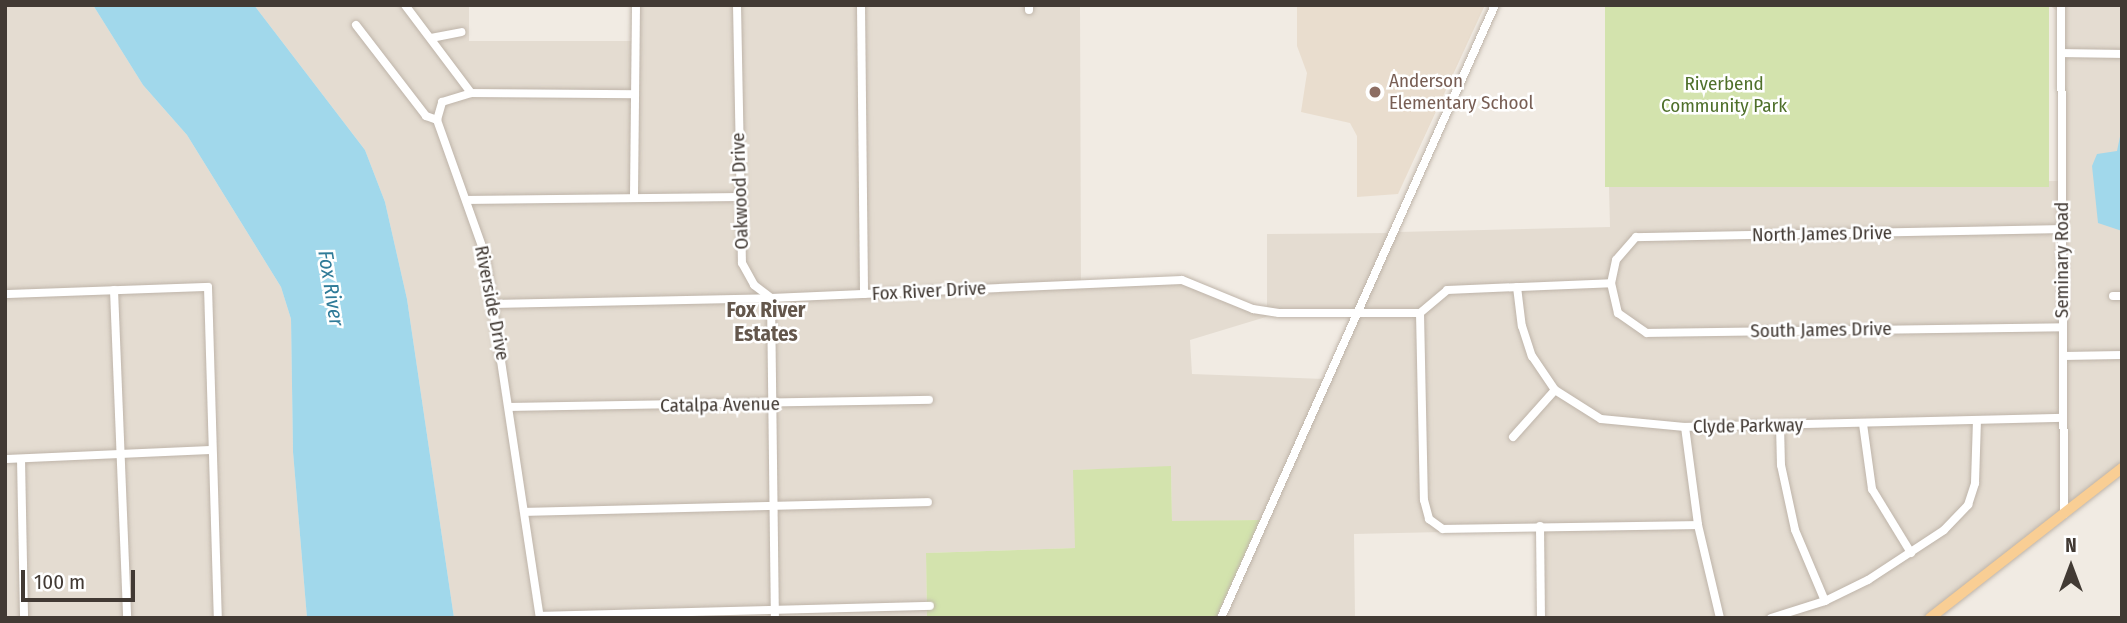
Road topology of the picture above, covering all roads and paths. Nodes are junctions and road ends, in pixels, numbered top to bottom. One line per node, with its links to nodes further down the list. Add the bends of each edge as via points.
1 (405, 5): 9 (street)
2 (636, 5): 13 (street)
3 (737, 5): 16 (street, Oakwood Drive)
4 (861, 5): 23 (street)
5 (1495, 5): 26 (street)
6 (2061, 5): 10 (street, Seminary Road)
7 (356, 25): 14 (street, Riverside Drive, via 426,116)
8 (461, 32): 9 (street)
9 (431, 38): 12 (street)
10 (2062, 53): 11 (street); 18 (street, Seminary Road)
11 (2122, 54)
12 (471, 93): 13 (street); 14 (street, via 442,102)
13 (634, 94): 15 (street)
14 (437, 120): 17 (street, Riverside Drive)
15 (634, 197): 16 (street); 17 (street)
16 (738, 197): 24 (street, Oakwood Drive, via 742,263 754,285)
17 (467, 200): 25 (street, Riverside Drive, via 485,255)
18 (2061, 229): 19 (street, North James Drive, via 1636,237 1616,260); 28 (street, Seminary Road)
19 (1611, 283): 20 (street); 28 (street, South James Drive, via 1618,313 1647,333)
20 (1517, 287): 27 (street, via 1447,290); 31 (street, Clyde Parkway, via 1532,356)
21 (114, 290): 22 (street); 41 (street, via 208,286); 42 (street)
22 (5, 294)
23 (864, 294): 24 (street, Fox River Drive); 26 (street, Fox River Drive, via 1182,280 1253,309)
24 (771, 298): 25 (street, Fox River Drive); 33 (street)
25 (493, 303): 34 (street, Riverside Drive)
26 (1358, 312): 27 (street, Fox River Drive); 60 (street)
27 (1420, 313): 51 (street, via 1424,500 1429,519 1443,528)
28 (2062, 327): 30 (street, Seminary Road)
29 (2122, 355): 30 (street)
30 (2063, 356): 35 (street, Seminary Road)
31 (1555, 390): 39 (street, Clyde Parkway, via 1601,419); 40 (street)
32 (929, 400): 33 (street, Catalpa Avenue)
33 (772, 405): 34 (street, Catalpa Avenue); 47 (street)
34 (511, 407): 48 (street, Riverside Drive)
35 (2062, 418): 36 (street, Clyde Parkway); 49 (street, Seminary Road)
36 (1977, 420): 37 (street, Clyde Parkway); 52 (street, via 1979,455 1968,505 1944,530)
37 (1863, 424): 38 (street, Clyde Parkway); 52 (street, via 1872,489)
38 (1780, 425): 39 (street, Clyde Parkway); 53 (street, via 1781,466 1795,530)
39 (1685, 427): 50 (street)
40 (1513, 437)
41 (212, 450): 42 (street); 59 (street)
42 (122, 456): 44 (street); 58 (street)
43 (5, 459): 44 (street)
44 (20, 459): 57 (street)
45 (2122, 468): 49 (main road)
46 (928, 502): 47 (street)
47 (773, 505): 48 (street); 55 (street)
48 (525, 512): 56 (street, Riverside Drive)
49 (2064, 514): 64 (main road)
50 (1698, 525): 51 (street); 62 (street)
51 (1540, 526): 61 (street)
52 (1911, 553): 53 (street)
53 (1825, 601): 63 (street)
54 (930, 606): 55 (street)
55 (775, 614): 56 (street)
56 (540, 617)
57 (24, 618)
58 (127, 618)
59 (218, 618)
60 (1221, 618)
61 (1541, 618)
62 (1720, 618)
63 (1771, 618)
64 (1930, 618)

